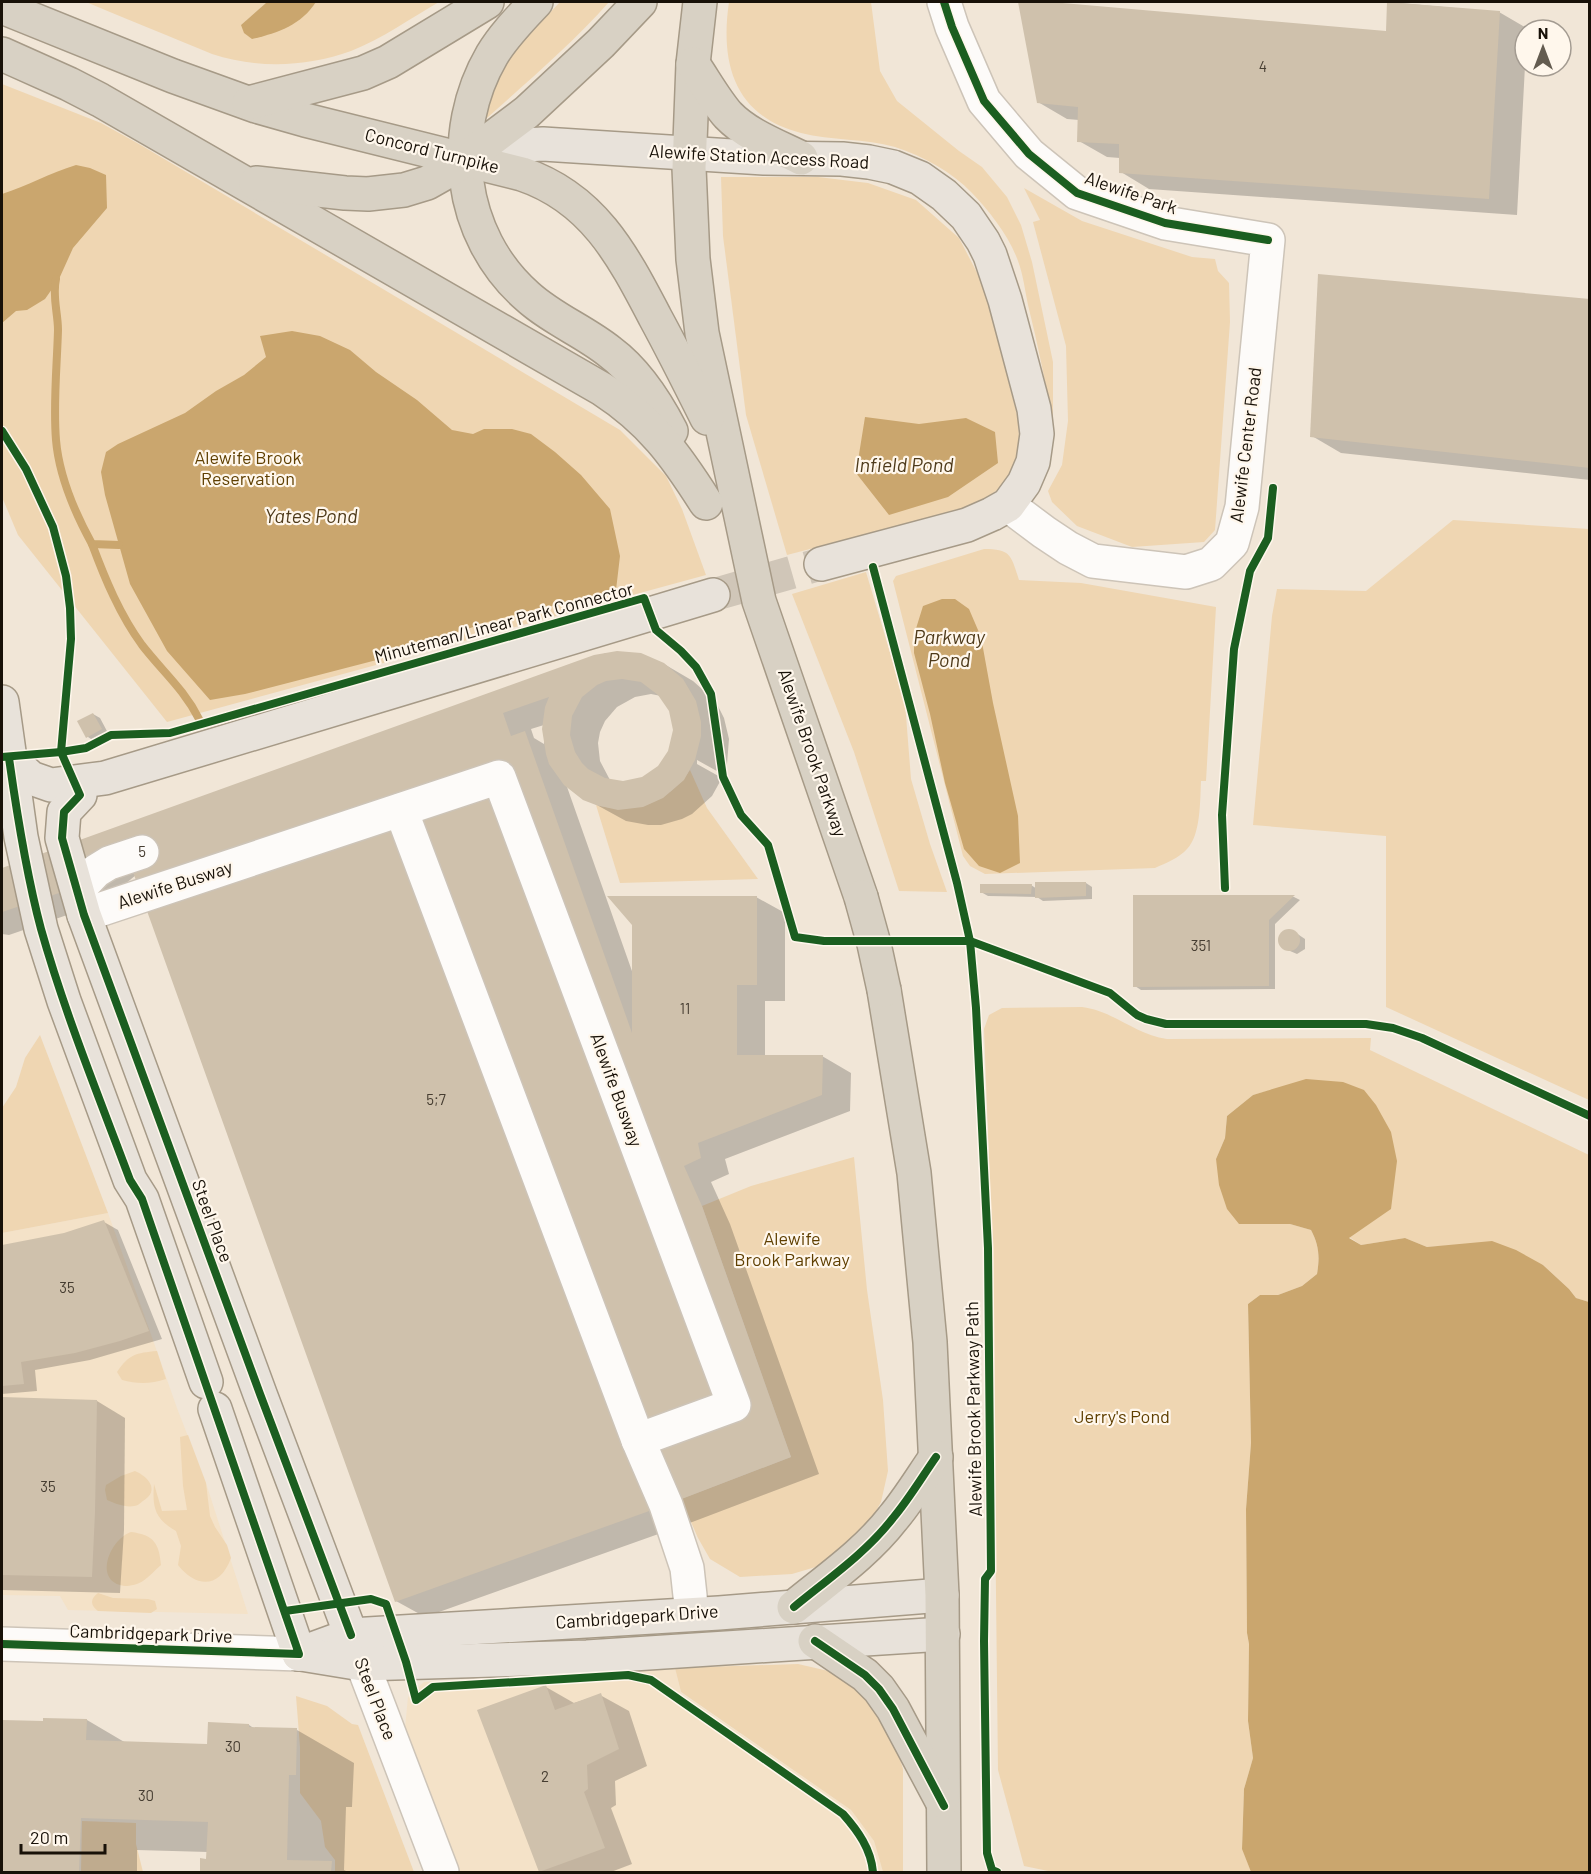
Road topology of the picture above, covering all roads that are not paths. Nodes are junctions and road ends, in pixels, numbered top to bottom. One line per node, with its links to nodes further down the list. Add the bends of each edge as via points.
1 (487, 2): 9 (highway, via 376,68)
2 (536, 2): 12 (highway, Alewife Brook Parkway, via 501,42 480,78 467,120)
3 (640, 2): 12 (highway, via 527,112)
4 (700, 2): 8 (highway, Alewife Brook Parkway)
5 (944, 2): 14 (street, Alewife Park, via 984,101 1029,154 1077,192 1165,223)
6 (2, 7): 9 (highway, Concord Turnpike)
7 (2, 54): 13 (highway, via 84,91)
8 (693, 64): 10 (highway, Alewife Brook Parkway); 11 (highway, via 728,114 746,130)
9 (249, 103): 12 (highway, Concord Turnpike)
10 (689, 153): 11 (main road, Alewife Station Access Road); 12 (main road, Alewife Station Access Road, via 530,144 506,146); 15 (highway, Alewife Brook Parkway, via 699,316)
11 (801, 158): 17 (main road, Alewife Station Access Road, via 869,162 906,172 933,186 956,205 983,241 1005,300 1037,434 1033,462)
12 (464, 159): 13 (highway, via 427,183 381,194 345,194); 15 (highway, Concord Turnpike, via 549,184 594,220 631,272); 16 (highway, Alewife Brook Parkway, via 473,212 496,260 515,285 539,306 610,352 634,375 662,415)
13 (243, 182): 16 (highway, via 616,398 668,446)
14 (1268, 240): 17 (street, Alewife Center Road, via 1242,507 1232,543 1211,564 1186,572 1093,561)
15 (728, 460): 20 (highway, Alewife Brook Parkway)
16 (706, 503): 20 (highway, Alewife Brook Parkway)
17 (1008, 505): 18 (main road, Alewife Station Access Road, via 967,525)
18 (821, 564)
19 (713, 596): 23 (main road)
20 (759, 601): 28 (highway, Alewife Brook Parkway, bridge, via 861,897 884,990 921,1239)
21 (2, 702): 22 (main road)
22 (9, 758): 23 (main road, via 31,778); 36 (main road, via 41,929 64,1001 130,1180 142,1199)
23 (83, 795): 26 (main road, Steel Place, via 62,838)
24 (401, 810): 26 (street, Alewife Busway); 27 (street); 27 (street, Alewife Busway, via 500,777 734,1404)
25 (142, 852): 26 (street, via 96,871)
26 (81, 902): 35 (main road, Steel Place)
27 (638, 1440): 31 (street, via 687,1568)
28 (936, 1457): 29 (highway, Alewife Brook Parkway); 30 (highway, via 874,1540)
29 (942, 1595): 30 (main road, Cambridgepark Drive); 32 (highway, Alewife Brook Parkway)
30 (794, 1607): 31 (main road, Cambridgepark Drive)
31 (692, 1614): 35 (main road, Cambridgepark Drive)
32 (943, 1634): 33 (main road, Cambridgepark Drive); 37 (highway, Alewife Brook Parkway)
33 (815, 1641): 35 (main road, Cambridgepark Drive, via 587,1657); 37 (highway, via 865,1675 887,1698)
34 (2, 1644): 36 (street, Cambridgepark Drive)
35 (357, 1649): 36 (main road, Cambridgepark Drive); 38 (street, Steel Place)
36 (299, 1654)
37 (944, 1806): 39 (highway, Alewife Brook Parkway)
38 (442, 1872)
39 (944, 1872)

